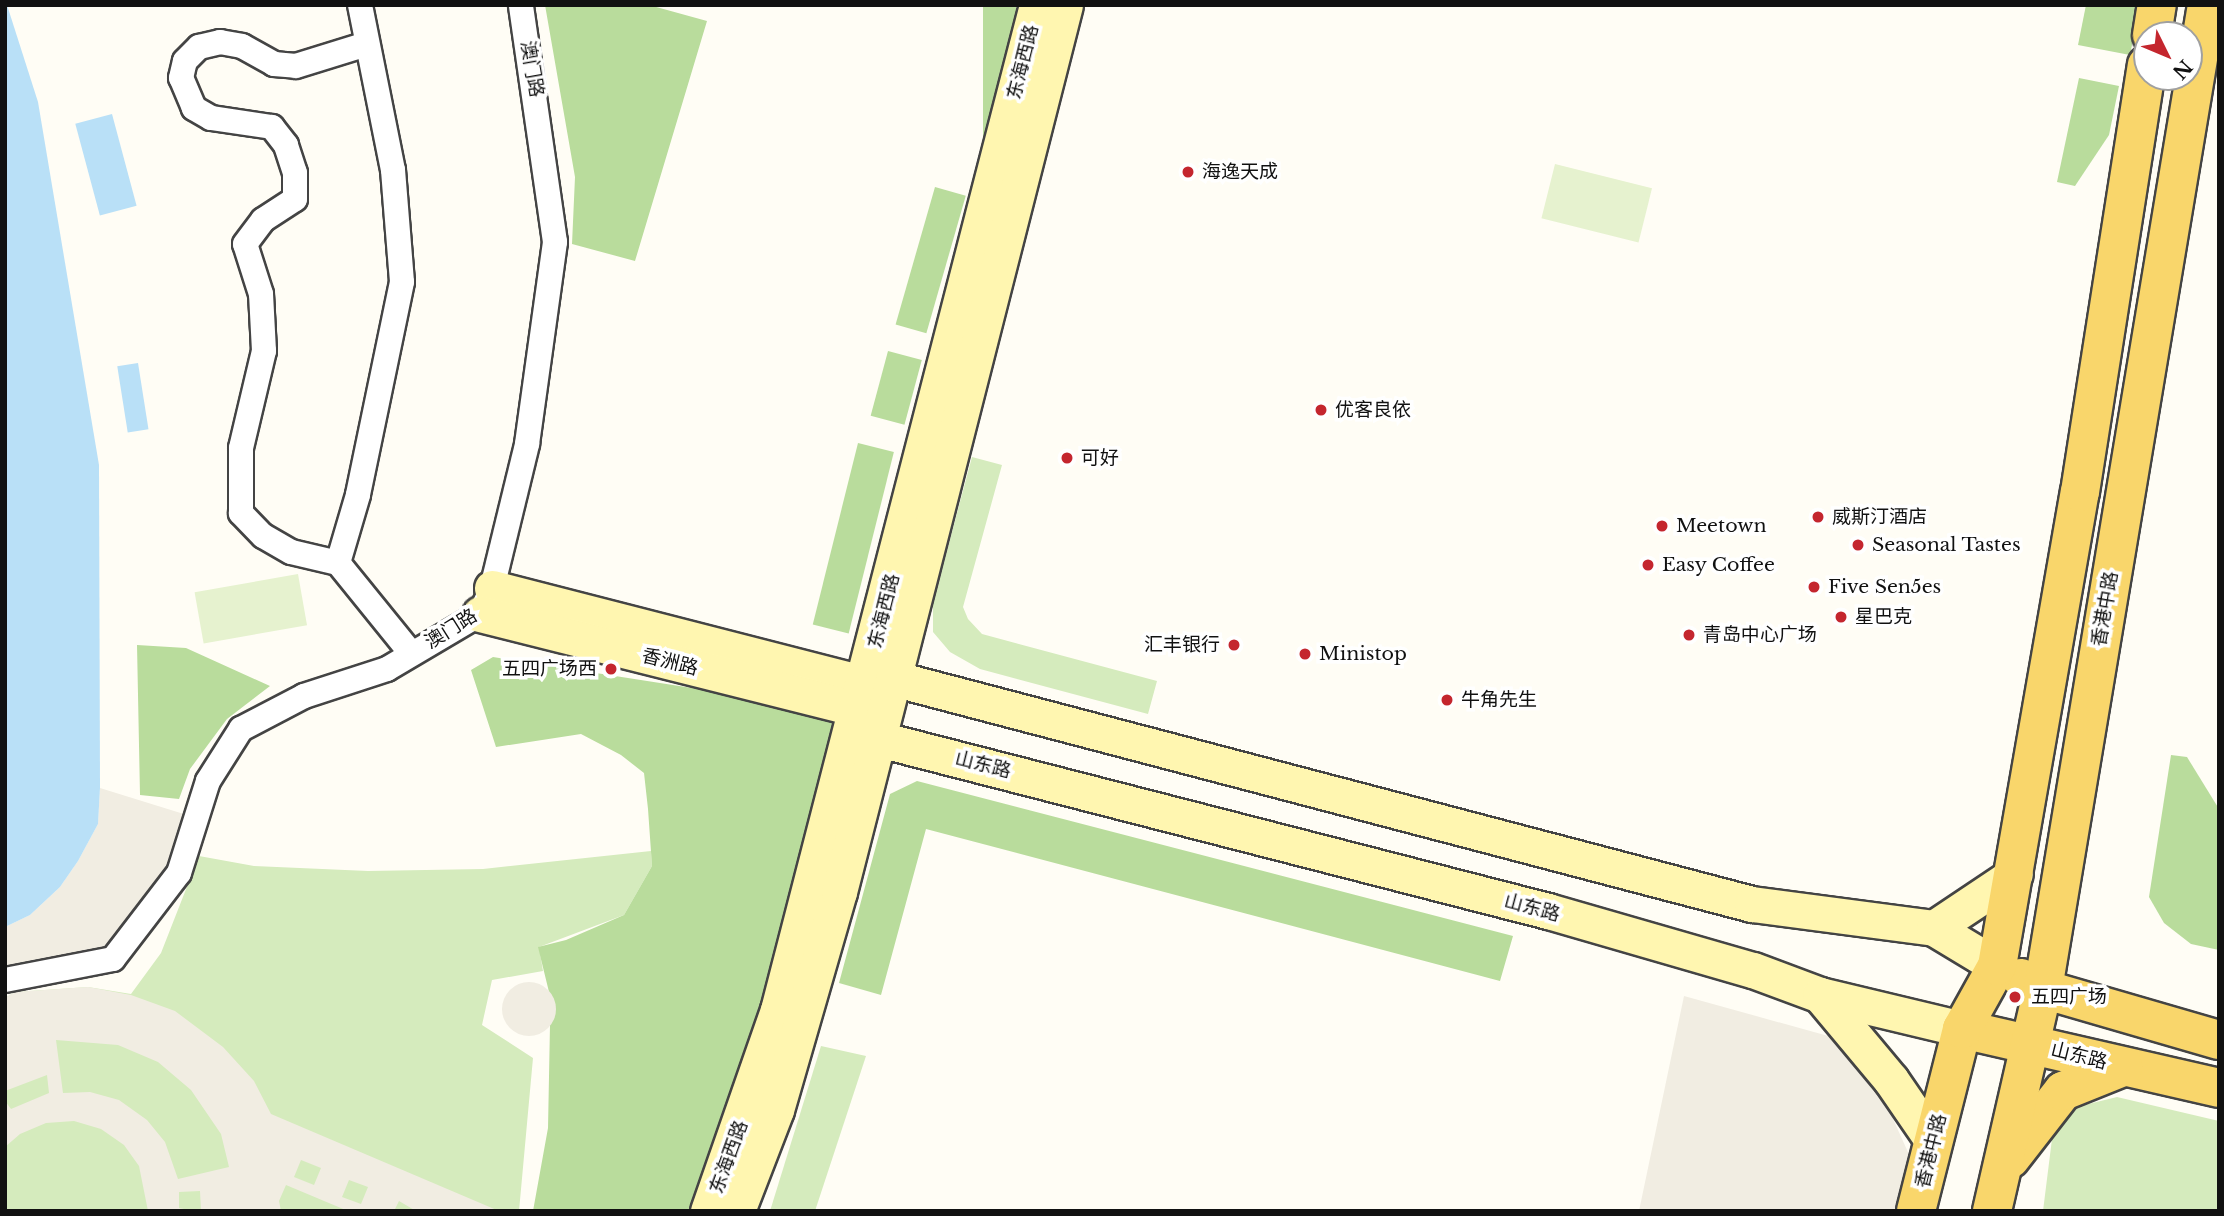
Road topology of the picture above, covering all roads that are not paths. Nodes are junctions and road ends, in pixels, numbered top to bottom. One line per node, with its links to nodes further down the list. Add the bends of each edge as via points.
1 (360, 5): 6 (street)
2 (521, 5): 10 (street, 澳门路, via 555,242 527,444)
3 (1037, 5): 12 (main road, 东海西路)
4 (1065, 5): 12 (main road, 东海西路)
5 (2207, 5): 7 (main road, 香港中路)
6 (367, 44): 9 (street, via 393,170 401,282 358,495); 9 (street, via 296,66 274,64 242,46 220,42 199,47 185,61 181,78 194,108 211,118 272,127 286,145 295,173 295,199 263,220 246,244 261,294 264,351 241,448 241,513 263,536 291,552)
7 (2208, 70): 18 (main road, 香港中路)
8 (2143, 91): 14 (main road, 香港中路)
9 (338, 564): 11 (street)
10 (486, 601): 11 (street, 澳门路); 12 (main road, 香洲路)
11 (411, 653): 17 (street, 澳门路, via 387,669 304,696 242,729 208,781 179,873 113,959)
12 (874, 690): 13 (main road); 13 (main road, 东海西路); 15 (main road, via 1752,904); 27 (main road, 东海西路, via 778,1010)
13 (879, 739): 19 (main road, 山东路, via 1548,911 1753,970); 28 (main road, 东海西路, via 805,1017)
14 (2015, 874): 15 (main road); 16 (main road, 香港中路)
15 (1934, 928): 16 (main road)
16 (1997, 966): 18 (main road); 20 (main road, 香港中路)
17 (5, 980)
18 (2043, 989): 21 (main road); 22 (main road, 香港中路)
19 (1820, 995): 20 (main road, 山东路); 25 (main road, via 1891,1080)
20 (1962, 1029): 22 (main road, 山东路); 25 (main road, 香港中路)
21 (2219, 1040)
22 (2031, 1044): 23 (main road, 山东路); 26 (main road, 香港中路)
23 (2123, 1067): 24 (main road, 山东路); 26 (main road, via 2063,1091)
24 (2219, 1088)
25 (1933, 1141): 29 (main road, 香港中路)
26 (2004, 1166): 30 (main road, 香港中路)
27 (708, 1211)
28 (737, 1211)
29 (1916, 1211)
30 (1992, 1211)

